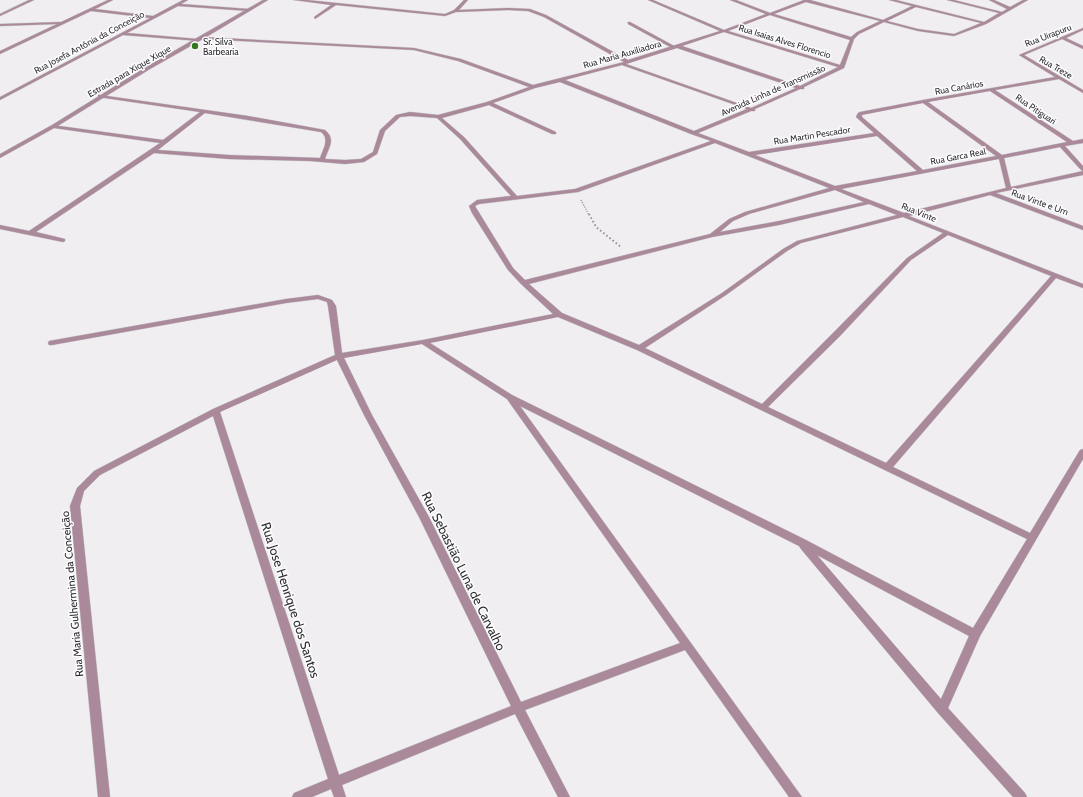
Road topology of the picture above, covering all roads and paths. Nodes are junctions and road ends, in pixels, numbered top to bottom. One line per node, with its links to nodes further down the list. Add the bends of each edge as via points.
1 (32, 0): 23 (street)
2 (111, 0): 18 (street)
3 (186, 0): 15 (street, Rua Josefa Antônia da Conceição)
4 (266, 0): 19 (street, Estrada para Xique Xique)
5 (296, 0): 14 (street)
6 (466, 0): 20 (street)
7 (650, 0): 32 (street, Rua Isaias Alves Florencio)
8 (732, 0): 22 (street)
9 (891, 0): 16 (street)
10 (949, 0): 21 (street)
11 (991, 0): 17 (street)
12 (1026, 0): 17 (street)
13 (807, 1): 22 (street, Rua Maria Auxiliadora); 27 (street)
14 (335, 4): 20 (street, via 445,15); 25 (street)
15 (177, 5): 19 (street); 24 (street, Rua Josefa Antônia da Conceição)
16 (916, 6): 27 (street); 29 (street)
17 (1009, 8): 21 (street)
18 (91, 10): 24 (street); 26 (street)
19 (249, 10): 36 (street, Estrada para Xique Xique)
20 (455, 11): 41 (street, via 530,10)
21 (1003, 13): 29 (street)
22 (770, 14): 32 (street, Rua Maria Auxiliadora); 34 (street)
23 (0, 15)
24 (154, 17): 33 (street, Rua Josefa Antônia da Conceição)
25 (315, 18)
26 (68, 21): 30 (street); 39 (street)
27 (883, 21): 29 (street, via 951,35); 34 (street)
28 (629, 23): 37 (street)
29 (985, 23)
30 (0, 25)
31 (1083, 30): 35 (street, Rua Uirapuru)
32 (724, 31): 37 (street, Rua Maria Auxiliadora); 43 (street, Rua Isaias Alves Florencio)
33 (122, 34): 36 (street); 51 (street, Rua Josefa Antônia da Conceição)
34 (852, 38): 43 (street, Avenida Linha de Transmissão)
35 (1063, 38): 38 (street); 40 (street, Rua Uirapuru)
36 (200, 39): 46 (street, via 421,50 461,60); 50 (street, Estrada para Xique Xique)
37 (675, 47): 41 (street, Rua Maria Auxiliadora); 47 (street)
38 (1083, 48)
39 (0, 53)
40 (1021, 56): 44 (street, Rua Treze)
41 (628, 62): 42 (street, Rua Maria Auxiliadora)
42 (622, 64): 45 (street, Rua Maria Auxiliadora); 54 (street)
43 (842, 67): 47 (street, Avenida Linha de Transmissão)
44 (1059, 78): 48 (street, Rua Canários); 49 (street, Rua Treze)
45 (560, 80): 46 (street, Rua Maria Auxiliadora); 59 (street, Rua Vinte)
46 (533, 87): 53 (street, Rua Maria Auxiliadora)
47 (802, 88): 54 (street, Avenida Linha de Transmissão)
48 (991, 89): 52 (street, Rua Canários); 64 (street, Rua Pitiguari)
49 (1083, 92)
50 (100, 96): 55 (street); 57 (street, Estrada para Xique Xique)
51 (0, 99)
52 (923, 101): 60 (street, Rua Canários, via 863,112 859,117); 69 (street)
53 (489, 103): 56 (street, Rua Maria Auxiliadora); 58 (street)
54 (753, 110): 59 (street, Avenida Linha de Transmissão)
55 (203, 112): 63 (street); 70 (street, via 323,131 328,135 328,139)
56 (438, 117): 70 (street, via 410,114 394,118 383,130 374,153 362,161); 80 (street, via 462,138)
57 (54, 126): 63 (street); 68 (street, Estrada para Xique Xique)
58 (554, 133)
59 (693, 133): 61 (street, Rua Vinte)
60 (878, 134): 67 (street, Rua Martin Pescador); 72 (street)
61 (716, 141): 67 (street, Rua Vinte); 78 (street)
62 (1083, 141): 64 (street, Rua Garca Real)
63 (164, 142): 66 (street)
64 (1072, 143): 65 (street, Rua Garca Real)
65 (1061, 145): 69 (street, Rua Garca Real); 71 (street)
66 (153, 151): 70 (street, via 229,157); 86 (street)
67 (748, 154): 76 (street, Rua Vinte)
68 (0, 156)
69 (1001, 156): 72 (street, Rua Garca Real); 77 (street)
70 (322, 159)
71 (1083, 169)
72 (922, 172): 76 (street, Rua Garca Real)
73 (1083, 173): 74 (street)
74 (1071, 175): 75 (street); 77 (street)
75 (1083, 179)
76 (836, 188): 81 (street, Rua Vinte); 87 (street, Rua Garca Real, via 747,213 731,220)
77 (1009, 189): 79 (street)
78 (576, 191): 80 (street); 89 (path, via 596,227)
79 (990, 193): 82 (street); 84 (street, Rua Vinte e Um)
80 (515, 197): 91 (street, via 474,203 472,206 510,269)
81 (870, 202): 82 (street, Rua Vinte); 87 (street)
82 (901, 215): 85 (street, Rua Vinte); 96 (street, via 799,242)
83 (0, 227): 86 (street)
84 (1083, 228)
85 (947, 233): 90 (street, Rua Vinte); 99 (street, via 909,259)
86 (29, 234): 88 (street)
87 (712, 235): 89 (street)
88 (63, 240)
89 (632, 256): 91 (street)
90 (1055, 275): 92 (street, Rua Vinte); 102 (street)
91 (523, 283): 93 (street)
92 (1083, 286)
93 (559, 314): 94 (street, Rua Maria Gulhermina da Conceição); 96 (street)
94 (423, 342): 97 (street, Rua Maria Gulhermina da Conceição); 98 (street)
95 (52, 343): 97 (street, Rua Sebastião Luna de Carvalho, via 318,297 330,301 332,306)
96 (640, 348): 99 (street)
97 (339, 356): 100 (street, Rua Maria Gulhermina da Conceição); 107 (street, Rua Sebastião Luna de Carvalho, via 424,517)
98 (509, 397): 104 (street); 106 (street)
99 (763, 407): 102 (street)
100 (216, 411): 109 (street, Rua Jose Henrique dos Santos); 110 (street, Rua Maria Gulhermina da Conceição, via 97,473 80,490 75,506)
101 (1083, 452): 103 (street)
102 (888, 467): 103 (street)
103 (1033, 538): 105 (street)
104 (801, 542): 105 (street); 108 (street)
105 (975, 634): 108 (street)
106 (686, 645): 107 (street); 114 (street)
107 (518, 708): 109 (street); 113 (street, Rua Sebastião Luna de Carvalho)
108 (942, 709): 115 (street)
109 (335, 782): 111 (street); 112 (street, Rua Jose Henrique dos Santos)
110 (104, 797)
111 (298, 797)
112 (340, 797)
113 (564, 797)
114 (796, 797)
115 (1021, 797)

